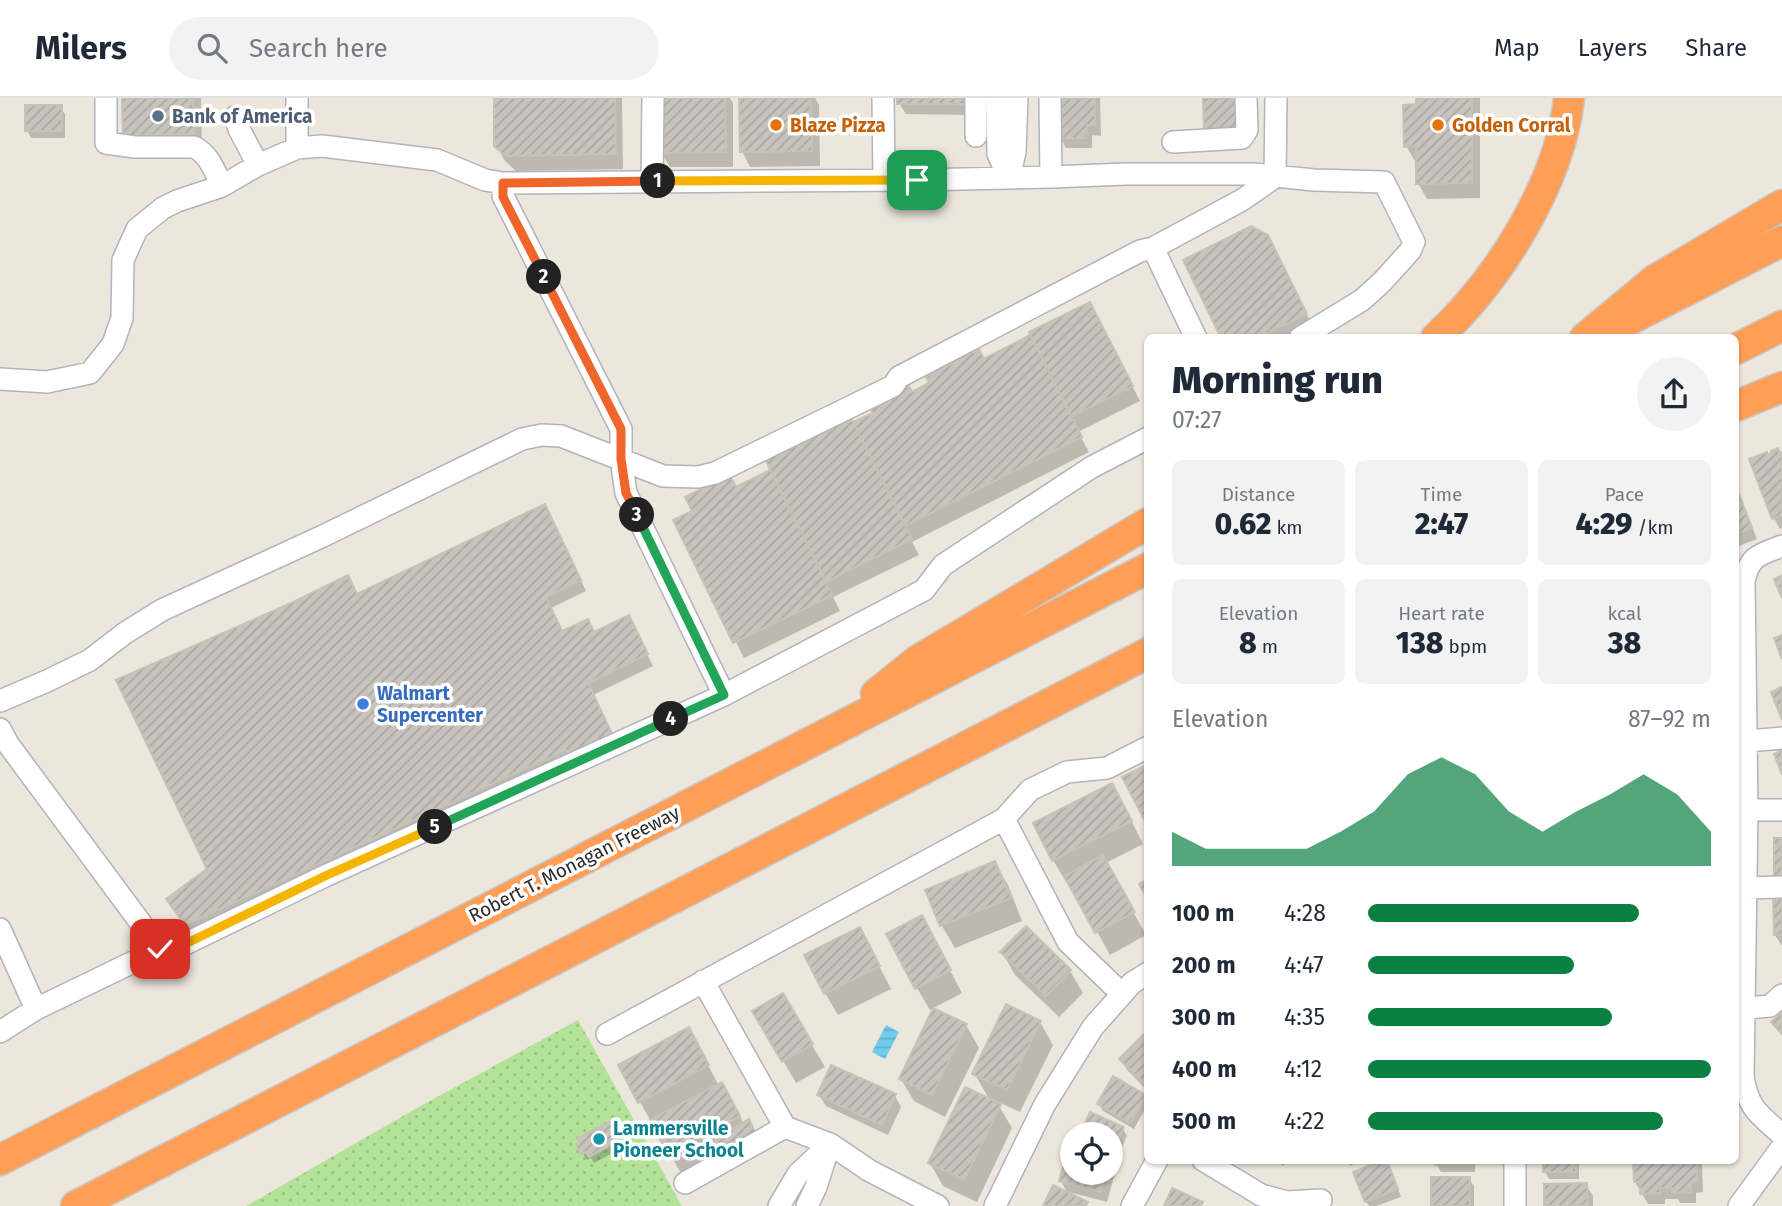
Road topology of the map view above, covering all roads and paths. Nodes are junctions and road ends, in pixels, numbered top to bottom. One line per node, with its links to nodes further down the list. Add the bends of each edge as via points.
1 (106, 98): 23 (street, via 106,143 194,147 207,156)
2 (297, 98): 15 (street)
3 (653, 98): 21 (street)
4 (883, 98): 20 (street)
5 (976, 98): 13 (street)
6 (997, 98): 17 (street, via 998,154)
7 (1017, 98): 17 (street)
8 (1050, 98): 18 (street)
9 (1246, 98): 14 (street, via 1247,130 1242,138)
10 (1276, 98): 19 (street)
11 (1569, 98): 30 (highway, via 1562,135 1528,219 1474,298)
12 (235, 117): 16 (street)
13 (976, 136)
14 (1173, 142)
15 (297, 148): 16 (street); 22 (street, via 322,146 437,160)
16 (258, 164): 23 (street)
17 (1009, 177): 18 (street); 20 (street)
18 (1051, 177): 19 (street)
19 (1275, 177): 26 (street); 29 (street, via 1384,182 1415,242 1362,300)
20 (884, 179): 21 (street)
21 (652, 181): 22 (street)
22 (503, 183): 38 (street, via 503,197 621,429)
23 (222, 186): 34 (street, via 163,208 137,229 123,260 122,318 113,344 90,373 47,382)
24 (1782, 205): 31 (highway, via 1655,280)
25 (1782, 241): 32 (highway)
26 (1153, 248): 28 (street); 38 (street, via 911,370 893,386 715,473 663,476)
27 (1782, 326): 33 (highway)
28 (1194, 334)
29 (1307, 334)
30 (1440, 334)
31 (1590, 334)
32 (1602, 334)
33 (1739, 348)
34 (0, 379)
35 (1782, 387): 36 (highway)
36 (1739, 405)
37 (1144, 440): 43 (street, via 1092,467 943,565 924,590)
38 (621, 459): 43 (street, via 626,493); 44 (street, via 561,436 522,439 162,610 90,660)
39 (1144, 525): 46 (highway, via 917,661)
40 (1782, 546): 48 (street, via 1748,564 1744,581)
41 (1144, 570): 46 (highway, Robert T. Monagan Freeway)
42 (1144, 655): 76 (highway)
43 (724, 695): 56 (street, via 181,946)
44 (0, 701)
45 (0, 729): 56 (street)
46 (828, 732): 70 (highway, Robert T. Monagan Freeway)
47 (1782, 738): 48 (street)
48 (1741, 742): 50 (street)
49 (1144, 749): 52 (street, via 1107,768 1066,772 1030,790)
50 (1747, 810): 51 (street); 53 (street)
51 (1782, 810)
52 (1004, 819): 58 (street); 59 (street, via 1068,942)
53 (1743, 879): 54 (street); 62 (street)
54 (1782, 887)
55 (0, 929): 61 (street)
56 (160, 949): 61 (street)
57 (1144, 976): 59 (street)
58 (704, 981): 64 (street); 66 (street)
59 (1122, 993): 80 (street, via 1093,1027 1045,1104)
60 (1782, 995): 62 (street, via 1770,1006)
61 (36, 1009): 63 (street)
62 (1740, 1009): 65 (street)
63 (0, 1032)
64 (607, 1034)
65 (1741, 1101): 67 (street)
66 (785, 1127): 68 (street); 74 (street)
67 (1782, 1135)
68 (830, 1144): 77 (street, via 798,1174); 78 (street); 79 (street, via 870,1171)
69 (1782, 1147): 83 (street)
70 (0, 1160)
71 (1155, 1164): 81 (street)
72 (1210, 1164): 75 (street, via 1261,1195 1287,1202)
73 (1515, 1164): 82 (street)
74 (685, 1182)
75 (1321, 1200)
76 (76, 1206)
77 (779, 1206)
78 (807, 1206)
79 (938, 1206)
80 (995, 1206)
81 (1132, 1206)
82 (1515, 1206)
83 (1739, 1206)

